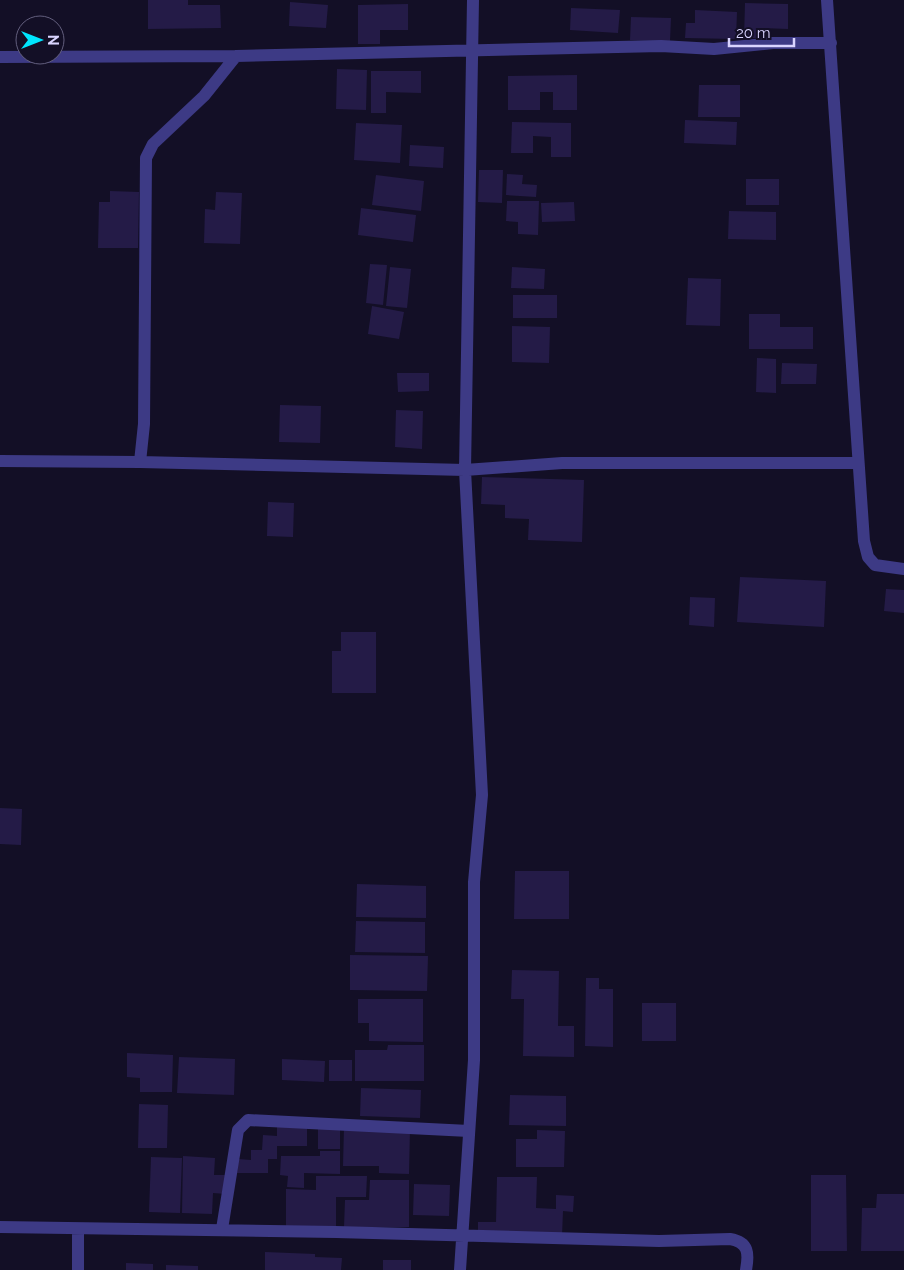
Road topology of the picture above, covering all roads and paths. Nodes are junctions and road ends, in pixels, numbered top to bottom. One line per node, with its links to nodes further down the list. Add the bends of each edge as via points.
1 (474, 0): 4 (street)
2 (827, 0): 3 (street)
3 (831, 43): 4 (street, via 772,43 714,49 661,46); 9 (street)
4 (474, 49): 5 (street); 10 (street)
5 (236, 56): 6 (street); 8 (street, via 204,96 153,144 146,158 144,424)
6 (0, 57)
7 (0, 461): 8 (street)
8 (140, 462): 10 (street)
9 (857, 463): 10 (street, via 562,463); 11 (street, via 868,557 874,565)
10 (465, 470): 12 (street, via 482,794 474,882 474,1060)
11 (904, 569)
12 (469, 1131): 15 (street, via 248,1120 238,1130); 16 (street)
13 (0, 1227): 14 (street)
14 (78, 1229): 15 (street); 17 (street)
15 (222, 1229): 16 (street)
16 (462, 1236): 18 (street); 19 (street, via 659,1241 730,1239 745,1245)
17 (78, 1270)
18 (460, 1270)
19 (746, 1270)

